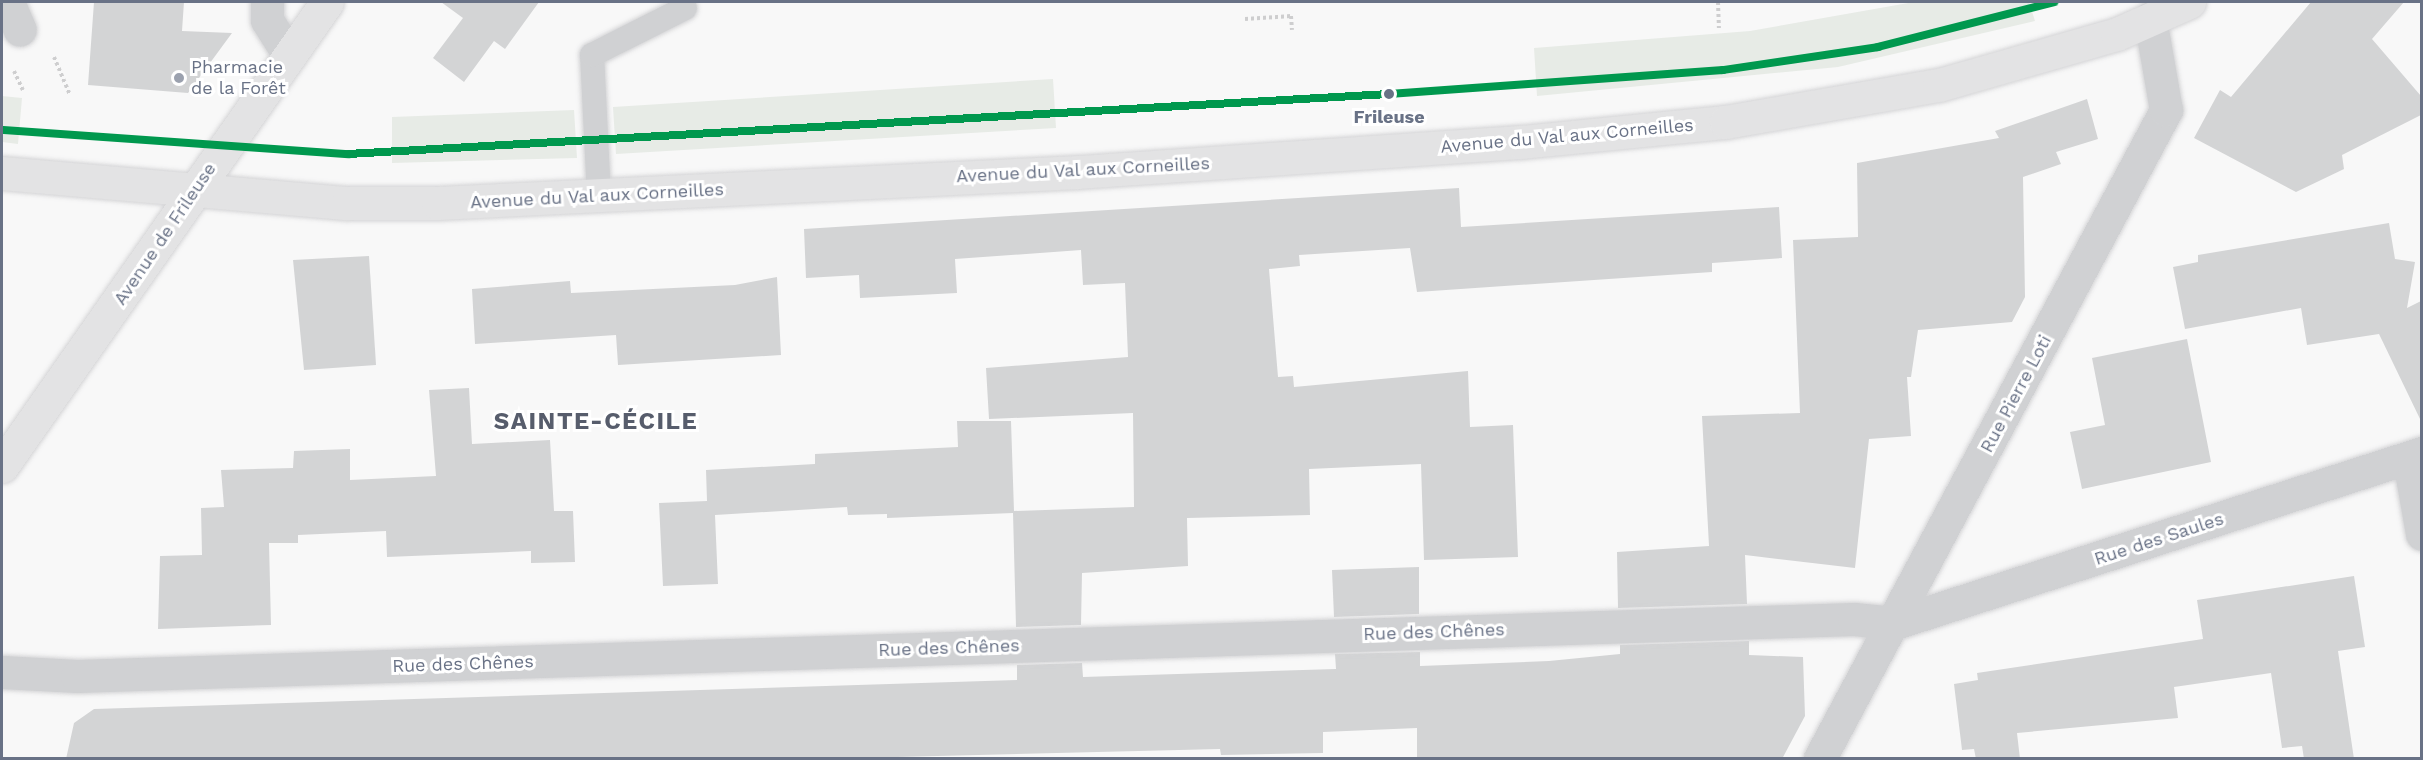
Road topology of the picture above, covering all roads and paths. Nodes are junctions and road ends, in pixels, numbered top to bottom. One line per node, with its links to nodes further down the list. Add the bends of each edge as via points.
1 (267, 2): 10 (street, via 267,20)
2 (327, 2): 10 (street, Avenue de Frileuse)
3 (1718, 2): 8 (path)
4 (2189, 2): 6 (street, Avenue du Val aux Corneilles)
5 (685, 8): 13 (lane, via 592,55)
6 (2150, 18): 13 (street, Avenue du Val aux Corneilles, via 2117,34 1939,85 1726,122 1113,169); 17 (street, Rue Pierre Loti, via 2166,110)
7 (1245, 19): 9 (path, via 1291,16)
8 (1719, 27)
9 (1292, 30)
10 (288, 53): 12 (street, Avenue de Frileuse)
11 (2, 173): 12 (street, Avenue du Val aux Corneilles)
12 (195, 190): 13 (street, Avenue du Val aux Corneilles, via 348,203); 15 (street, Avenue de Frileuse)
13 (599, 197)
14 (2415, 457): 16 (street); 17 (street, Rue des Saules)
15 (2, 466)
16 (2421, 534)
17 (1895, 623): 18 (street, Rue des Chênes, via 1842,619 77,676); 19 (street, Rue Pierre Loti)
18 (2, 672)
19 (1820, 759)

